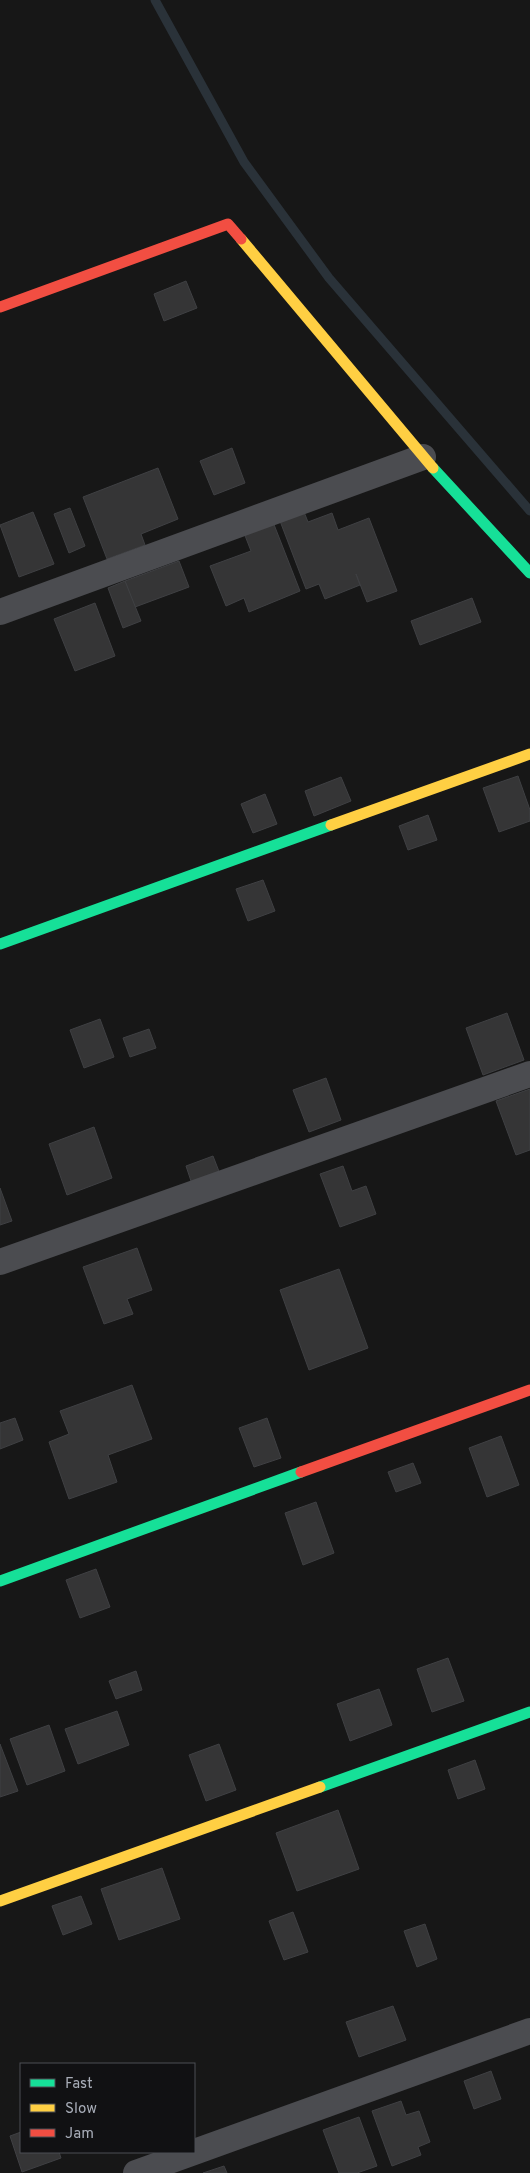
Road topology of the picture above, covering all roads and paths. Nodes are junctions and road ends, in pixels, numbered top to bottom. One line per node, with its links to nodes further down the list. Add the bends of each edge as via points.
1 (0, 307): 2 (street, via 228,224)
2 (423, 457): 3 (street); 4 (street)
3 (530, 573)
4 (0, 612)
5 (530, 754): 6 (street)
6 (0, 944)
7 (530, 1074): 8 (street)
8 (0, 1262)
9 (530, 1390): 10 (street)
10 (0, 1581)
11 (530, 1712): 12 (street)
12 (0, 1901)
13 (530, 2031): 14 (street)
14 (195, 2152)
15 (191, 2153): 16 (street)
16 (136, 2173)

